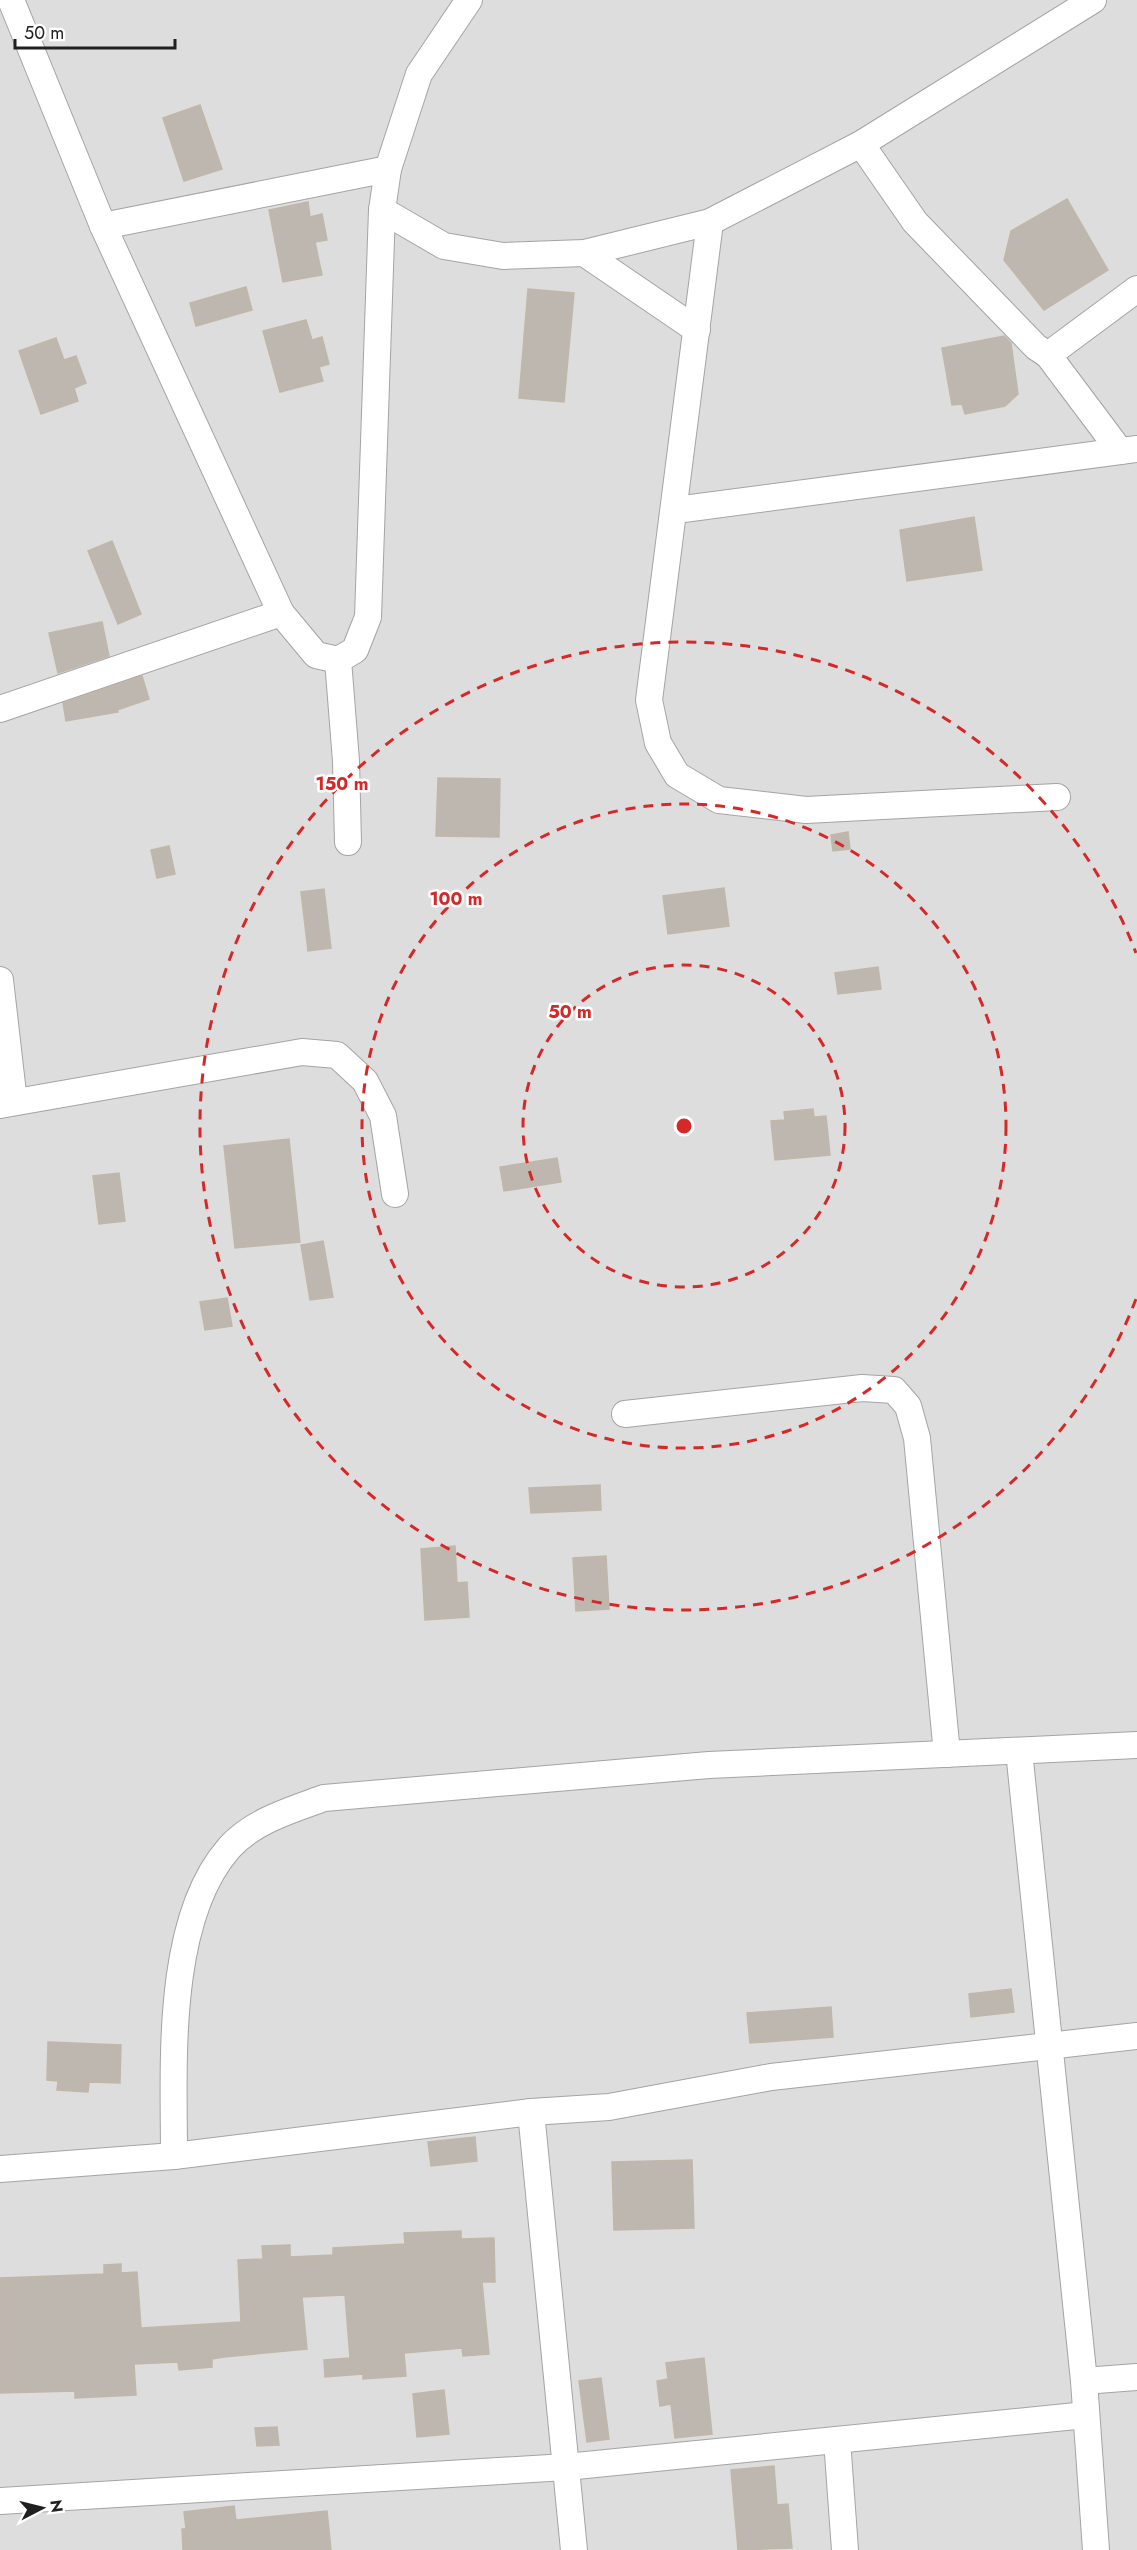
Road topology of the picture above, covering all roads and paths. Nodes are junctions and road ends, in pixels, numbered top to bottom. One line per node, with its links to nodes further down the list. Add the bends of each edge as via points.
1 (11, 0): 8 (street)
2 (469, 0): 5 (street, via 419,74)
3 (1093, 0): 4 (street)
4 (861, 144): 7 (street); 12 (street, via 915,222)
5 (388, 169): 6 (street); 8 (street)
6 (381, 210): 9 (street, via 444,246 503,256); 16 (street, via 368,617 355,650)
7 (710, 222): 9 (street); 11 (street)
8 (102, 226): 15 (street)
9 (584, 253): 11 (street)
10 (1137, 289): 12 (street)
11 (697, 330): 14 (street)
12 (1048, 355): 13 (street)
13 (1129, 450): 14 (street)
14 (676, 510): 18 (street, via 649,700 658,743 677,775 719,800 806,810)
15 (281, 613): 16 (street, via 316,655); 17 (street)
16 (338, 660): 19 (street)
17 (0, 709)
18 (1057, 797)
19 (348, 842)
20 (0, 980): 21 (street)
21 (7, 1103): 22 (street, via 302,1052 336,1055 364,1081 383,1116)
22 (394, 1194)
23 (625, 1414): 26 (street, via 862,1388 894,1390 908,1406 918,1438)
24 (1137, 1745): 25 (street)
25 (1019, 1751): 26 (street); 28 (street)
26 (947, 1754): 30 (street, via 709,1765 324,1798 272,1816 229,1848 199,1894 185,1945 174,2049)
27 (1137, 2036): 28 (street)
28 (1051, 2047): 29 (street, via 771,2077 609,2107); 33 (street)
29 (531, 2112): 30 (street); 36 (street)
30 (174, 2156): 31 (street)
31 (0, 2169)
32 (1137, 2377): 33 (street)
33 (1084, 2381): 34 (street)
34 (1086, 2415): 35 (street); 40 (street)
35 (837, 2440): 36 (street); 39 (street)
36 (566, 2467): 37 (street); 38 (street)
37 (0, 2501)
38 (574, 2550)
39 (845, 2550)
40 (1096, 2550)

